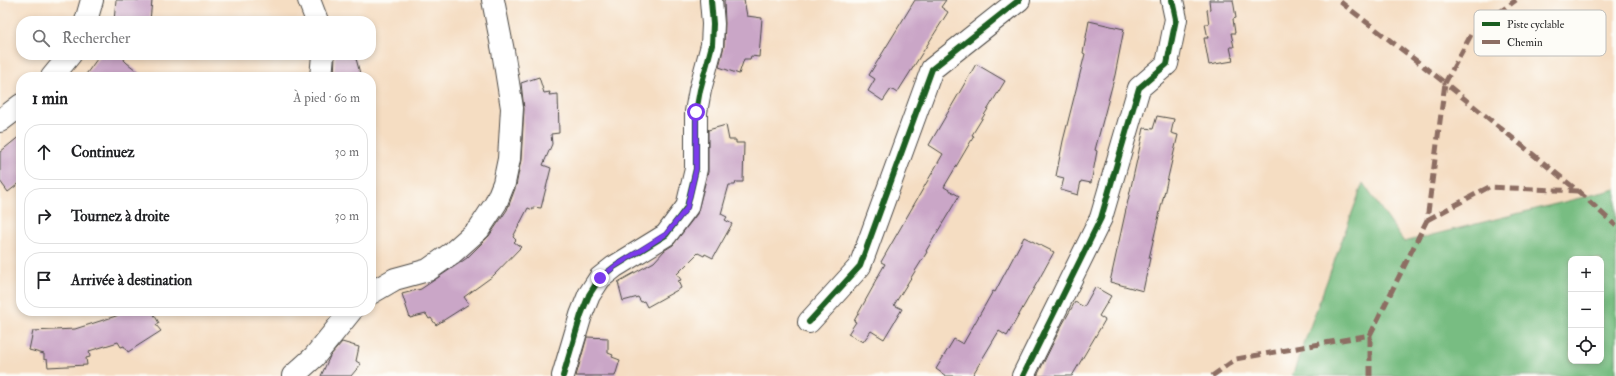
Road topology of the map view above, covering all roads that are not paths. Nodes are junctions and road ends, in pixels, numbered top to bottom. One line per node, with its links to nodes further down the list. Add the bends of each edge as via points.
1 (92, 0): 7 (street)
2 (309, 0): 8 (street)
3 (492, 0): 15 (street, via 512,108 509,159 504,183 496,203 479,229 452,253 428,270 395,279)
4 (711, 0): 19 (street, via 712,45 696,112 696,169 687,208 666,234 600,278 589,295 581,315)
5 (1019, 0): 17 (street, via 932,69 860,266)
6 (1172, 0): 20 (street, via 1176,19 1166,64 1139,88 1101,218)
7 (87, 16)
8 (315, 16)
9 (66, 60): 11 (street)
10 (323, 60): 12 (street)
11 (56, 72)
12 (321, 72)
13 (16, 109): 14 (street)
14 (0, 120)
15 (376, 290)
16 (347, 316): 18 (street, via 314,358)
17 (809, 322)
18 (293, 376)
19 (563, 376)
20 (1023, 376)

